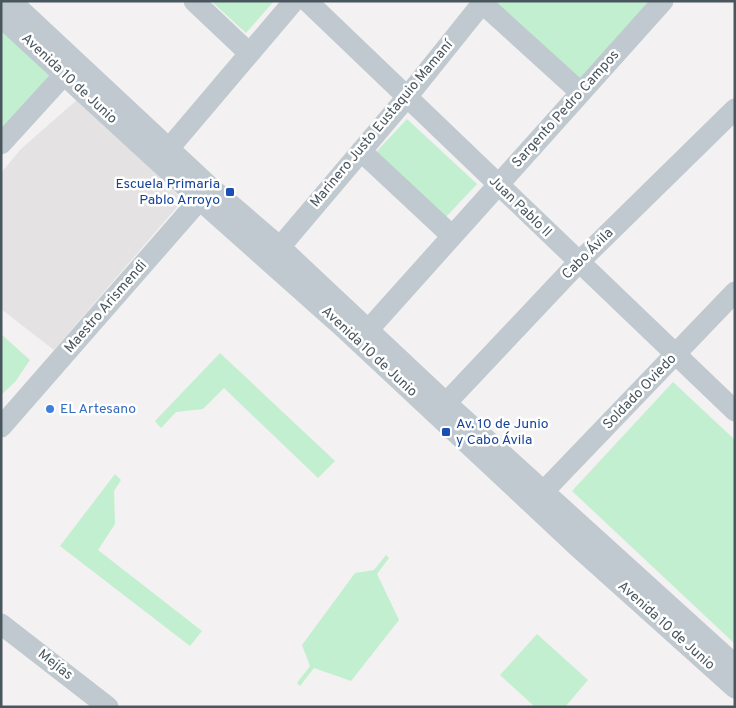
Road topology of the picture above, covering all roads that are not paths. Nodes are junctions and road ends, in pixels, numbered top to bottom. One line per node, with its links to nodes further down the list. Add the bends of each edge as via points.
1 (11, 1): 9 (street, Avenida 10 de Junio)
2 (194, 1): 8 (street)
3 (294, 1): 8 (street)
4 (307, 1): 11 (street, Juan Pablo II)
5 (483, 2): 10 (street); 11 (street, Marinero Justo Eustaquio Mamaní)
6 (659, 3): 10 (street, Sargento Pedro Campos)
7 (1, 17): 9 (street, Avenida 10 de Junio)
8 (249, 54): 15 (street)
9 (70, 68): 13 (street); 15 (street, Avenida 10 de Junio)
10 (580, 92): 16 (street, Sargento Pedro Campos)
11 (407, 97): 14 (street, Marinero Justo Eustaquio Mamaní); 16 (street, Juan Pablo II)
12 (735, 109): 20 (street, Cabo Ávila)
13 (1, 144)
14 (361, 151): 18 (street); 19 (street, Marinero Justo Eustaquio Mamaní)
15 (164, 155): 17 (street, Avenida 10 de Junio)
16 (498, 185): 18 (street, Sargento Pedro Campos); 20 (street, Juan Pablo II)
17 (205, 193): 19 (street, Avenida 10 de Junio); 26 (street, Maestro Arismendi); 30 (street, Avenida 10 de Junio, via 579,548)
18 (452, 236): 22 (street, Sargento Pedro Campos)
19 (280, 247): 22 (street, Avenida 10 de Junio)
20 (579, 262): 23 (street, Juan Pablo II); 24 (street, Cabo Ávila)
21 (735, 292): 23 (street, Soldado Oviedo)
22 (369, 329): 24 (street, Avenida 10 de Junio)
23 (675, 355): 25 (street, Juan Pablo II); 27 (street, Soldado Oviedo)
24 (446, 403): 27 (street, Avenida 10 de Junio)
25 (735, 411)
26 (1, 427)
27 (543, 492): 29 (street, Avenida 10 de Junio)
28 (1, 624): 31 (street, Mejías)
29 (735, 665)
30 (735, 688)
31 (108, 707)

